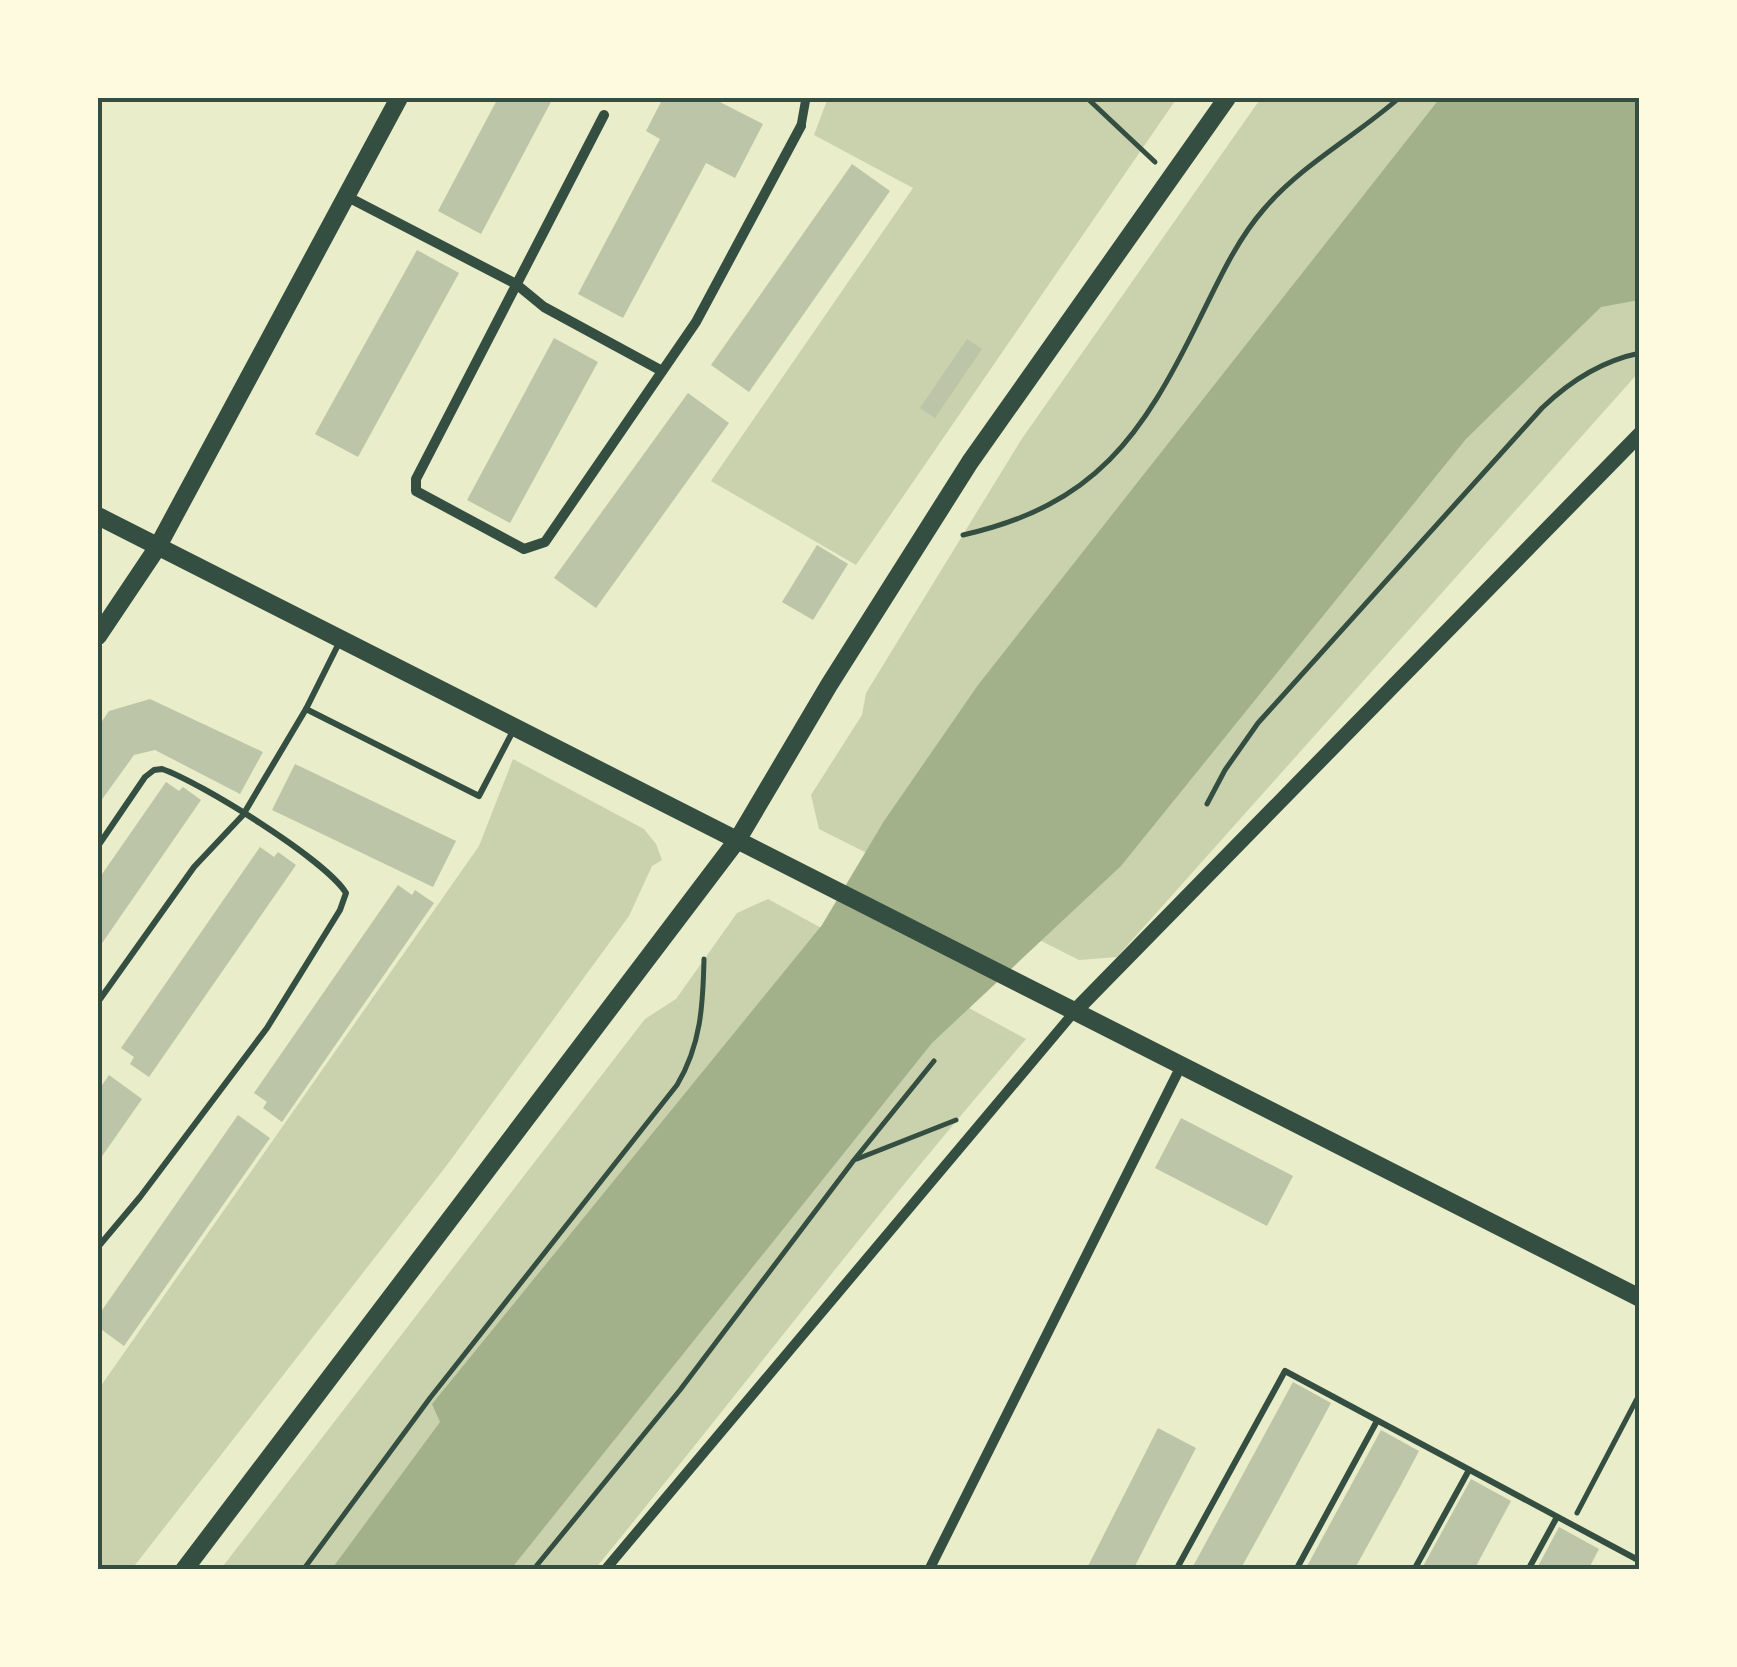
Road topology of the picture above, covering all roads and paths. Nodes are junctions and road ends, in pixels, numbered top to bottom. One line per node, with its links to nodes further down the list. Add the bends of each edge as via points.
1 (399, 98): 9 (main road)
2 (806, 98): 7 (street)
3 (1087, 98): 8 (path)
4 (1227, 98): 8 (main road)
5 (1399, 98): 15 (path, via 1265,207 1156,404 1098,473 1040,510)
6 (604, 116): 10 (street)
7 (801, 126): 12 (street, via 696,322)
8 (1171, 179): 23 (main road, via 970,462)
9 (346, 196): 10 (street); 16 (main road)
10 (516, 284): 12 (street, via 544,308); 12 (street, via 416,479 416,491 524,549 545,542)
11 (1640, 353): 21 (path, via 1596,368 1542,408 1258,723)
12 (662, 372)
13 (1640, 434): 27 (street)
14 (98, 516): 16 (main road)
15 (962, 536)
16 (157, 548): 17 (main road); 18 (main road)
17 (98, 636)
18 (340, 640): 19 (lane); 20 (main road)
19 (306, 709): 20 (lane, via 479,796); 22 (lane)
20 (515, 727): 23 (main road)
21 (1207, 804)
22 (243, 815): 24 (lane, via 172,772 154,770); 26 (lane, via 194,867); 32 (lane, via 339,880 346,893 267,1028)
23 (738, 839): 27 (main road); 40 (main road)
24 (98, 846)
25 (704, 959): 41 (path, via 696,1047 677,1085)
26 (98, 1002)
27 (1076, 1011): 29 (main road); 43 (street)
28 (934, 1061): 31 (path)
29 (1181, 1066): 33 (main road); 44 (street)
30 (956, 1120): 31 (path)
31 (854, 1160): 42 (path)
32 (98, 1247)
33 (1640, 1298)
34 (1640, 1394): 38 (path)
35 (1378, 1421): 36 (lane); 45 (lane, via 1284,1371); 46 (lane)
36 (1469, 1470): 37 (lane); 47 (lane)
37 (1557, 1517): 38 (lane); 48 (lane)
38 (1570, 1524): 39 (lane)
39 (1640, 1561)
40 (184, 1570)
41 (303, 1570)
42 (533, 1570)
43 (605, 1570)
44 (929, 1570)
45 (1176, 1570)
46 (1296, 1570)
47 (1414, 1570)
48 (1528, 1570)

